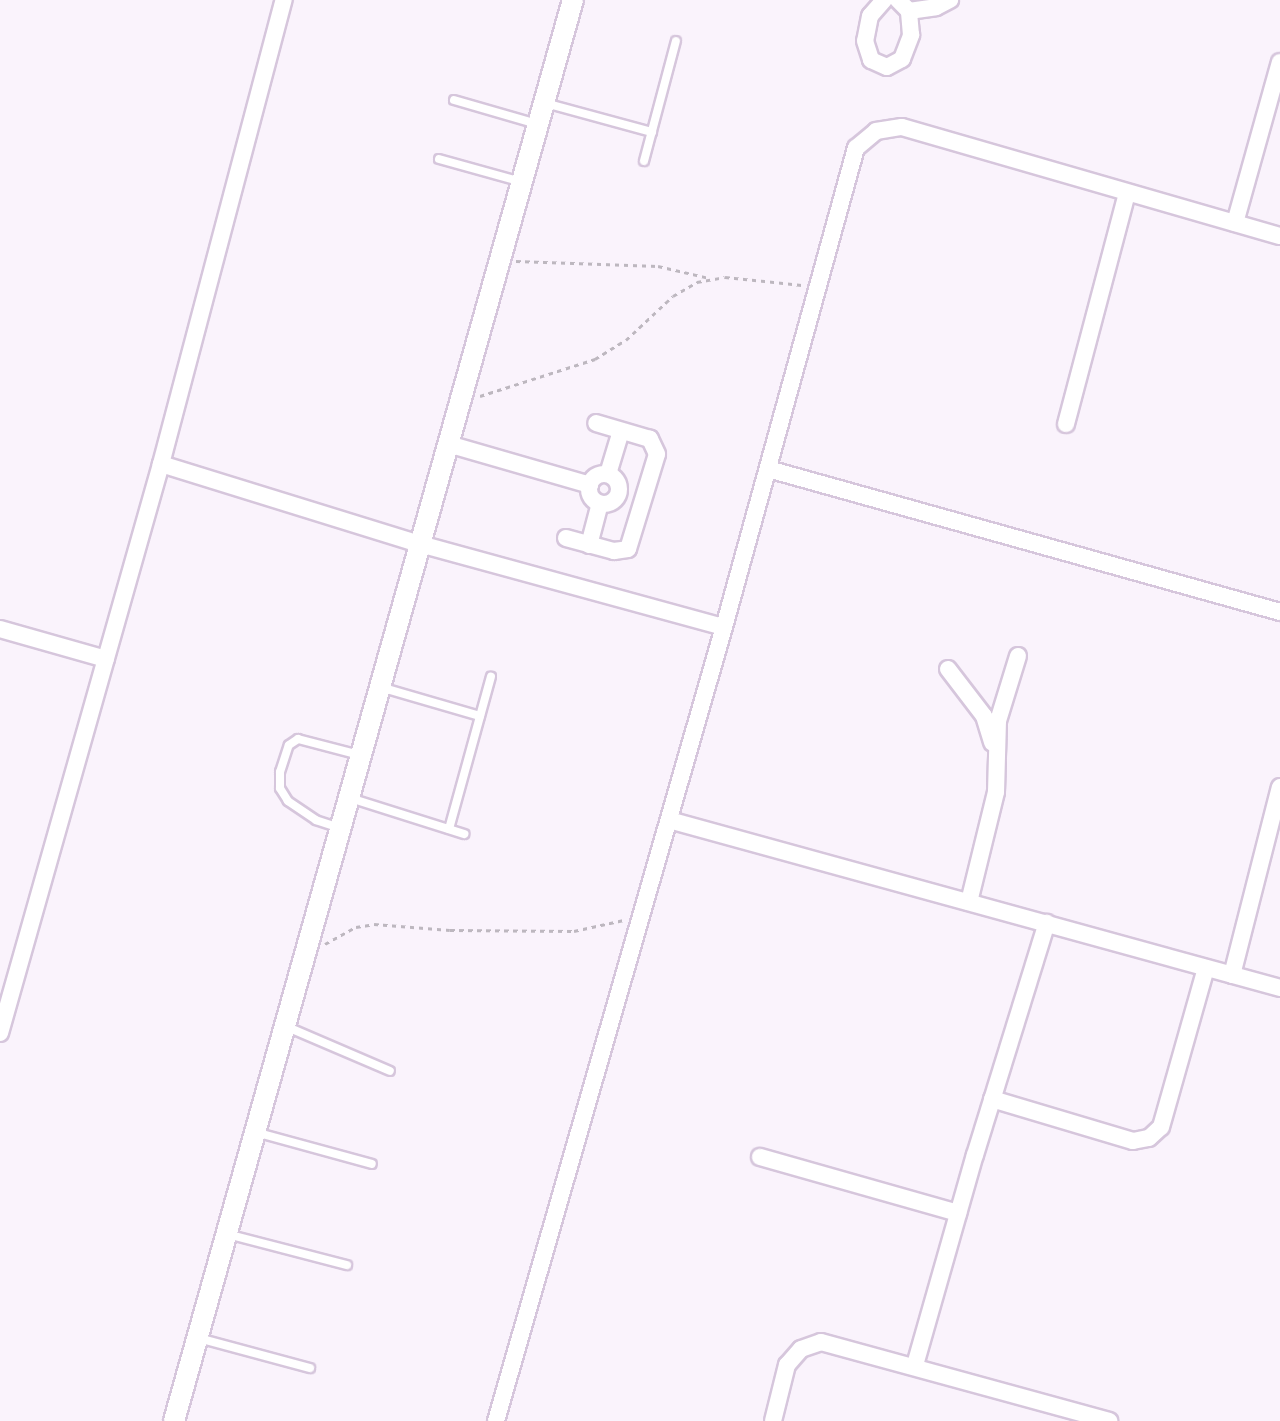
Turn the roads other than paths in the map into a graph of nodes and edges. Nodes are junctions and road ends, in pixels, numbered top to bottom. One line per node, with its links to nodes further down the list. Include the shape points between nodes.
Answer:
1 (284, 0): 22 (street)
2 (573, 0): 9 (street)
3 (950, 0): 5 (street, via 936,7)
4 (876, 3): 5 (street, via 867,24 866,50 875,64 886,67 897,63 911,35)
5 (903, 6)
6 (676, 41): 11 (lane)
7 (1280, 62): 16 (street)
8 (454, 100): 10 (lane)
9 (544, 102): 10 (street); 11 (lane)
10 (538, 124): 14 (street)
11 (652, 132): 13 (lane)
12 (439, 159): 14 (lane)
13 (644, 161)
14 (522, 182): 21 (street)
15 (1127, 193): 16 (street); 19 (street); 23 (street, via 915,130 882,129 856,148)
16 (1235, 223): 17 (street)
17 (1280, 236)
18 (596, 423): 20 (street)
19 (1066, 424)
20 (621, 431): 24 (street); 27 (street, via 650,439 657,449)
21 (448, 444): 25 (street); 30 (street)
22 (162, 464): 30 (street); 36 (street)
23 (768, 469): 32 (street); 33 (street)
24 (608, 474): 25 (street, via 595,477); 26 (street, via 618,483)
25 (590, 485): 28 (street, via 593,498)
26 (618, 492): 27 (street); 28 (street, via 610,502)
27 (644, 499): 31 (street, via 628,549 619,552)
28 (600, 503): 31 (street)
29 (566, 538): 31 (street)
30 (420, 544): 33 (street); 39 (street)
31 (589, 545)
32 (1280, 612)
33 (724, 627): 45 (street)
34 (0, 629): 36 (street)
35 (1018, 656): 42 (street, via 998,721)
36 (106, 659): 55 (street)
37 (948, 669): 42 (street, via 984,716)
38 (491, 677): 40 (lane)
39 (380, 687): 40 (lane); 41 (street)
40 (480, 716): 47 (lane)
41 (361, 755): 44 (street); 46 (lane, via 298,739 289,745 280,772 280,788 288,801 316,820)
42 (997, 761): 49 (street, via 996,792)
43 (1279, 794): 52 (street)
44 (349, 797): 46 (street); 47 (lane)
45 (669, 820): 49 (street); 69 (street)
46 (340, 828): 54 (street)
47 (449, 829): 48 (lane)
48 (464, 834)
49 (969, 902): 50 (street)
50 (1047, 923): 51 (street); 57 (street)
51 (1206, 968): 52 (street); 57 (street, via 1164,1119 1149,1138 1133,1141)
52 (1232, 975): 53 (street)
53 (1280, 988)
54 (285, 1026): 56 (lane); 58 (street)
55 (0, 1033)
56 (390, 1071)
57 (992, 1099): 61 (street)
58 (255, 1132): 60 (lane); 62 (street)
59 (760, 1157): 61 (street)
60 (372, 1164)
61 (958, 1213): 65 (street)
62 (226, 1234): 63 (lane); 64 (street)
63 (347, 1265)
64 (197, 1338): 66 (lane); 68 (street)
65 (915, 1365): 67 (street); 70 (street, via 831,1342 810,1344 787,1365)
66 (310, 1368)
67 (1091, 1418): 71 (street)
68 (174, 1421)
69 (496, 1421)
70 (773, 1421)
71 (1109, 1421)

